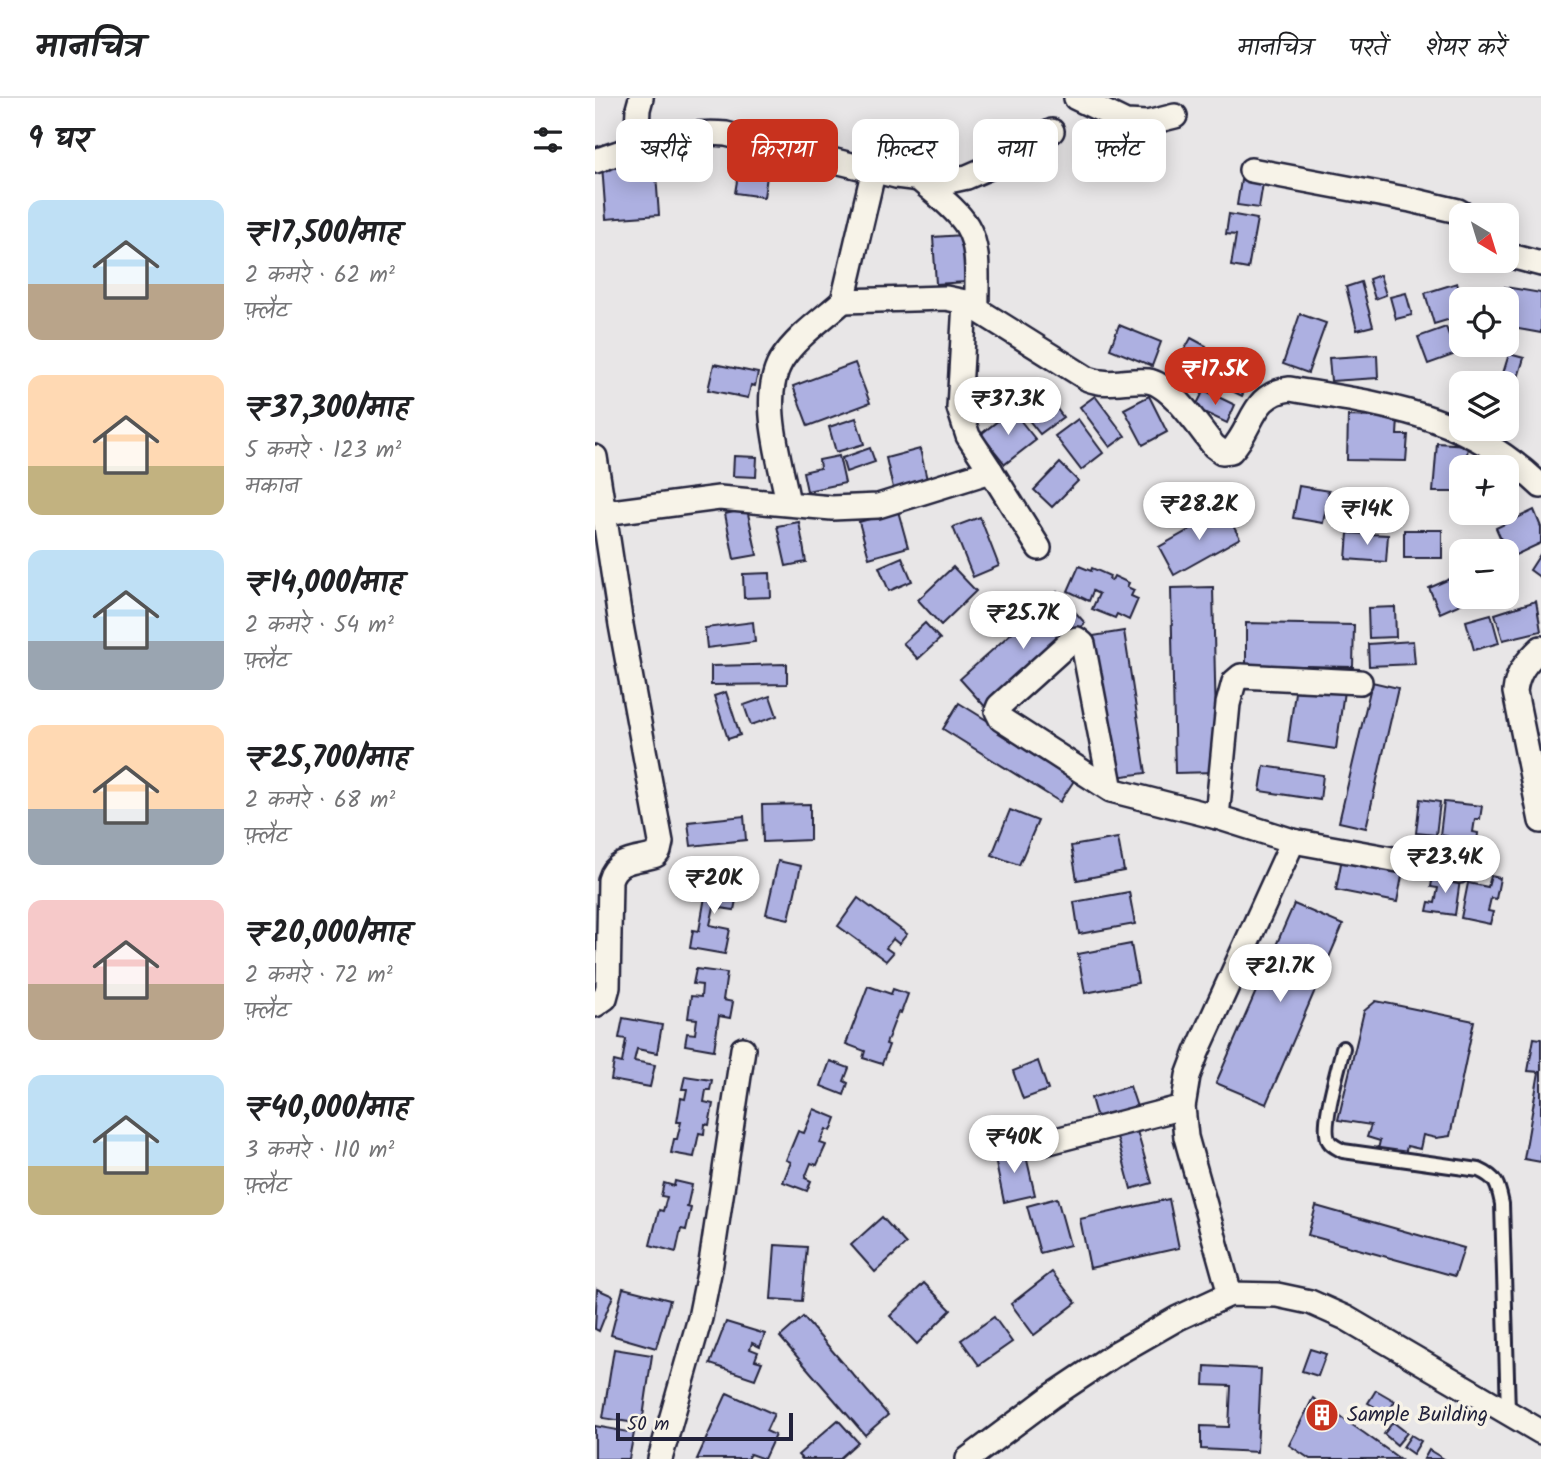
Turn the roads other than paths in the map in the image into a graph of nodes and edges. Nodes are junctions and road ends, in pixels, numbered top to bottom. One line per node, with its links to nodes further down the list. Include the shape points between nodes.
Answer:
1 (641, 98): 4 (street)
2 (1076, 98): 3 (street, via 1126,122 1147,123)
3 (1175, 116)
4 (639, 119)
5 (713, 133): 8 (street)
6 (616, 154): 7 (street)
7 (595, 161)
8 (852, 164)
9 (1251, 170): 12 (street)
10 (871, 182): 15 (street)
11 (922, 182): 16 (street, via 967,225 973,239)
12 (1449, 209)
13 (1519, 258): 14 (street)
14 (1541, 264)
15 (843, 301): 16 (street, via 946,298); 20 (street, via 797,341 774,377 772,417)
16 (971, 305): 18 (street, via 959,408 968,436); 19 (street, via 1088,379 1106,384 1158,384 1222,452 1239,443 1259,404 1278,390 1290,389 1399,407 1462,430 1495,448)
17 (595, 457): 21 (street)
18 (991, 471): 20 (street, via 878,506 832,508); 22 (street)
19 (1541, 486)
20 (788, 503): 21 (street, via 719,498)
21 (604, 513): 30 (street, via 661,842 656,855 624,863 613,871 608,987 605,998)
22 (1039, 548)
23 (1541, 648): 27 (street, via 1522,669 1515,692)
24 (1360, 682): 26 (street, via 1241,676 1234,682)
25 (1111, 790): 25 (street, via 1001,719 997,711 1077,639 1083,644); 26 (street)
26 (1217, 817): 28 (street)
27 (1541, 821)
28 (1293, 841): 29 (street); 33 (street, via 1197,1052)
29 (1459, 871)
30 (595, 1005)
31 (1343, 1048): 36 (lane, via 1327,1120 1330,1143 1343,1151 1479,1170 1492,1176 1499,1188)
32 (743, 1049): 38 (street, via 702,1307)
33 (1183, 1107): 34 (street); 35 (street, via 1186,1137)
34 (1045, 1143)
35 (1230, 1294): 36 (street, via 1277,1295 1310,1302); 39 (street, via 1115,1354)
36 (1508, 1412): 37 (street)
37 (1541, 1432)
38 (660, 1459)
39 (968, 1459)

